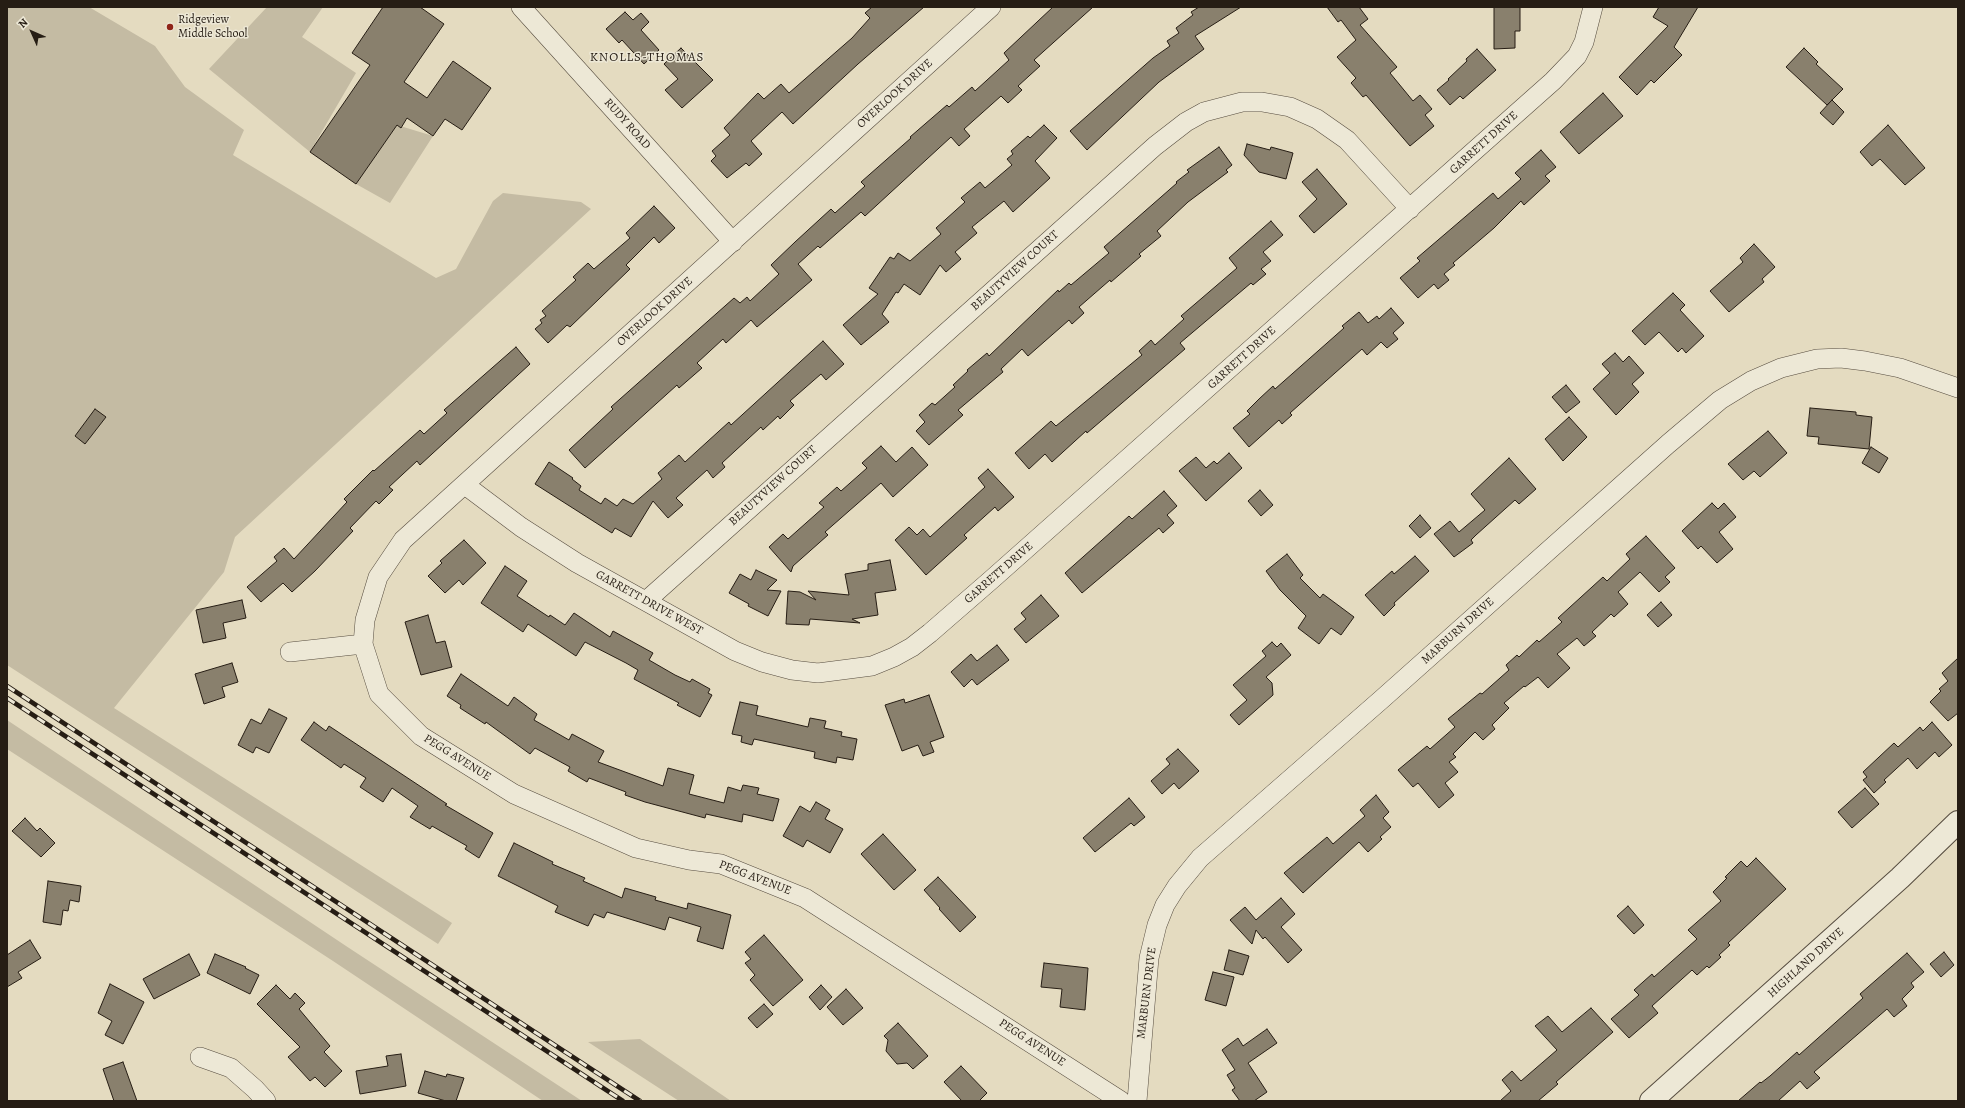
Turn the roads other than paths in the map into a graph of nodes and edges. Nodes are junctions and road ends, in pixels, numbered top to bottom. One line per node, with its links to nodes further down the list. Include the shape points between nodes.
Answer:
1 (521, 7): 5 (street, RUDY ROAD)
2 (991, 7): 5 (street, OVERLOOK DRIVE)
3 (1593, 7): 4 (street, GARRETT DRIVE, via 1584,42 1577,56 1553,81)
4 (1410, 209): 8 (street, BEAUTYVIEW COURT, via 1347,140 1317,119 1290,107 1262,102 1242,102 1204,112 1186,122 1155,146); 11 (street, GARRETT DRIVE, via 930,633 894,657 872,666)
5 (733, 242): 7 (street, OVERLOOK DRIVE)
6 (1958, 388): 16 (street, MARBURN DRIVE, via 1900,368 1866,361 1841,358 1816,360 1781,368 1751,381 1720,400 1668,444 1200,858 1181,880 1165,905 1149,958)
7 (465, 485): 8 (street, GARRETT DRIVE WEST, via 521,527 577,563); 9 (street, OVERLOOK DRIVE, via 403,540 378,577 365,620)
8 (646, 601): 11 (street, GARRETT DRIVE WEST, via 735,651 762,662 792,670 818,673)
9 (363, 644): 10 (street); 15 (street, PEGG AVENUE, via 379,694 421,736 514,794 636,848 689,860 722,864 805,898)
10 (290, 652)
11 (852, 669)
12 (1958, 822): 17 (street, HIGHLAND DRIVE, via 1900,878)
13 (200, 1057): 14 (street, via 231,1068)
14 (266, 1101)
15 (1121, 1101)
16 (1137, 1101)
17 (1651, 1101)

